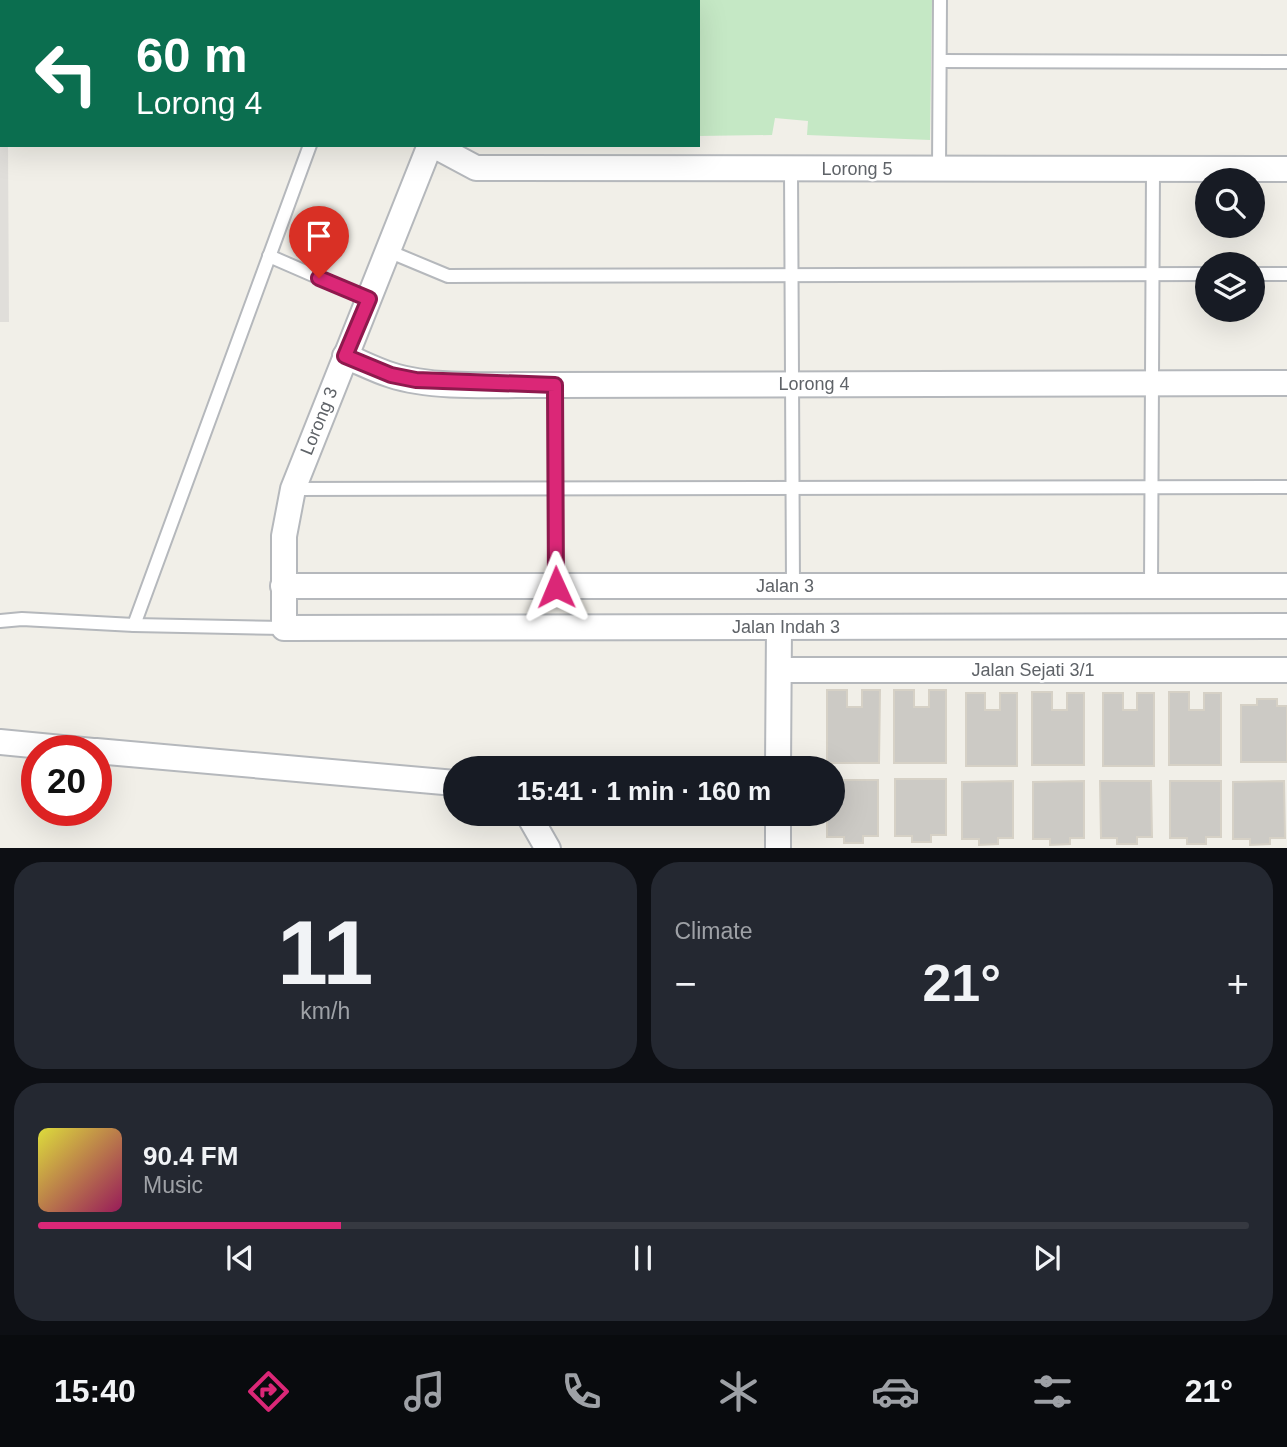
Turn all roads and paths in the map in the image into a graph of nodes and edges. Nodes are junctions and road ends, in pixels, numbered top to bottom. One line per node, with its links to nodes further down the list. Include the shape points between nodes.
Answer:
1 (940, 0): 2 (lane)
2 (940, 61): 3 (lane); 8 (lane)
3 (1287, 62)
4 (309, 147): 12 (lane)
5 (430, 147): 11 (street, Lorong 3)
6 (435, 147): 7 (street, Lorong 5, via 476,168)
7 (791, 169): 8 (street, Lorong 5); 17 (lane)
8 (939, 169): 9 (street, Lorong 5)
9 (1153, 169): 10 (street, Lorong 5); 13 (lane)
10 (1287, 169)
11 (388, 251): 17 (lane, via 448,276); 18 (street, Lorong 3)
12 (269, 256): 18 (lane); 35 (lane)
13 (1152, 274): 14 (lane); 17 (lane); 20 (lane)
14 (1195, 274)
15 (1265, 274): 16 (lane)
16 (1287, 274)
17 (792, 275): 22 (lane)
18 (369, 299): 19 (street, Lorong 3)
19 (345, 356): 23 (street, Lorong 4, via 416,380); 28 (street, Lorong 3)
20 (1152, 383): 21 (street, Lorong 4); 22 (street, Lorong 4); 25 (lane)
21 (1287, 383)
22 (792, 384): 23 (street, Lorong 4); 24 (lane)
23 (555, 385): 27 (lane)
24 (792, 487): 25 (lane); 27 (lane); 30 (lane)
25 (1151, 487): 26 (lane); 31 (lane)
26 (1287, 487)
27 (555, 488): 28 (lane); 33 (lane)
28 (293, 489): 29 (street, Lorong 3, via 284,536)
29 (283, 586): 33 (street, Jalan 3); 38 (street, Lorong 3)
30 (793, 586): 31 (street, Jalan 3); 33 (street, Jalan 3)
31 (1151, 586): 32 (street, Jalan 3)
32 (1287, 586)
33 (556, 587)
34 (0, 621): 35 (lane)
35 (134, 625): 38 (lane)
36 (1287, 626): 37 (street, Jalan Indah 3)
37 (779, 627): 38 (street, Jalan Indah 3); 39 (street)
38 (284, 628)
39 (779, 670): 40 (street, Jalan Sejati 3/1); 44 (street)
40 (1287, 670)
41 (0, 742): 42 (street)
42 (21, 744)
43 (112, 753): 45 (street)
44 (778, 756)
45 (443, 782)
46 (535, 826): 48 (street)
47 (778, 826): 49 (street)
48 (547, 848)
49 (778, 848)

